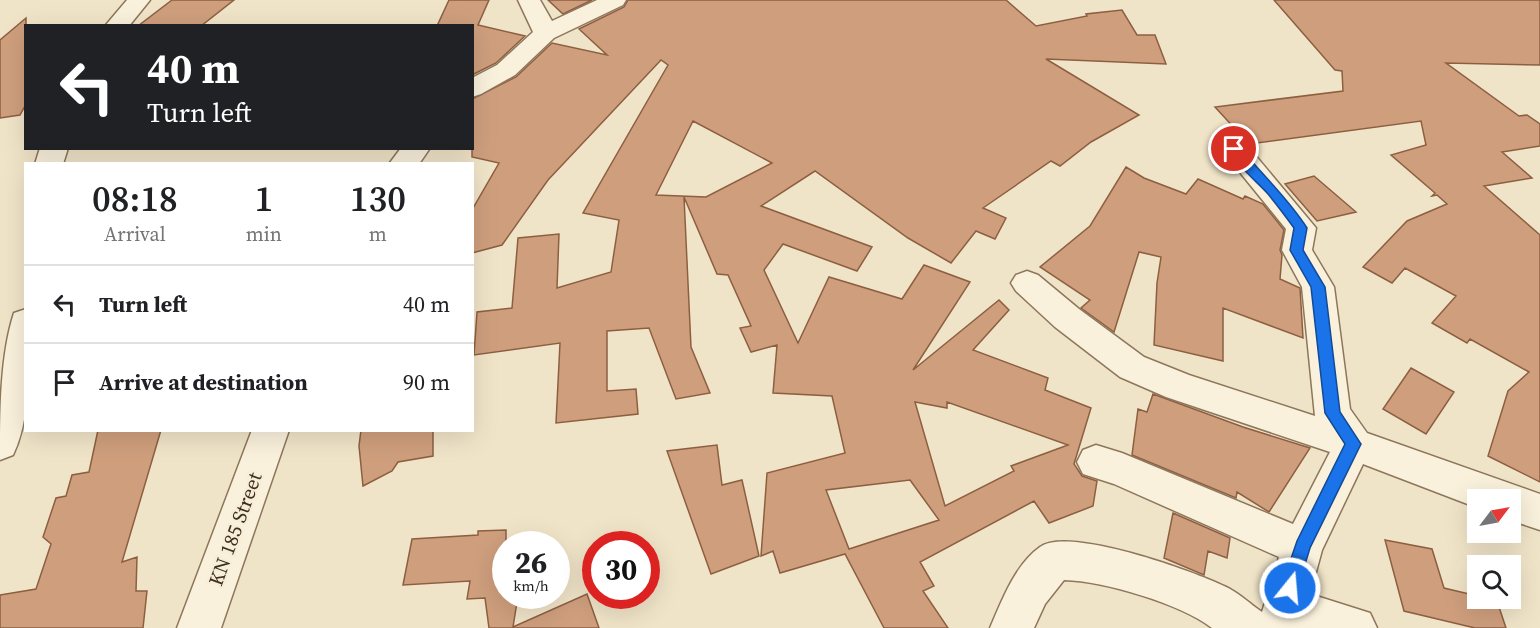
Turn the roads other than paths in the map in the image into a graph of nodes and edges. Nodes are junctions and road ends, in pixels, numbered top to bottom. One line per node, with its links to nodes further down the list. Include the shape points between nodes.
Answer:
1 (139, 0): 4 (street)
2 (529, 0): 5 (street)
3 (615, 0): 5 (street)
4 (118, 24)
5 (546, 33): 6 (street, via 506,70)
6 (474, 88)
7 (1234, 149): 14 (street, via 1301,228 1297,250 1318,287 1332,413)
8 (415, 150): 9 (street)
9 (405, 162)
10 (1027, 283): 14 (street, via 1132,367 1179,387)
11 (24, 331): 13 (street)
12 (270, 432): 21 (street, KN 185 Street)
13 (0, 444)
14 (1353, 444): 16 (street); 19 (street)
15 (1096, 462): 19 (street)
16 (1474, 489)
17 (1521, 506): 18 (street)
18 (1540, 512)
19 (1302, 547): 20 (street)
20 (1281, 618): 24 (street)
21 (199, 628)
22 (1012, 628): 23 (street, via 1029,589 1055,560 1084,561 1146,578 1212,602)
23 (1247, 628)
24 (1355, 628)

